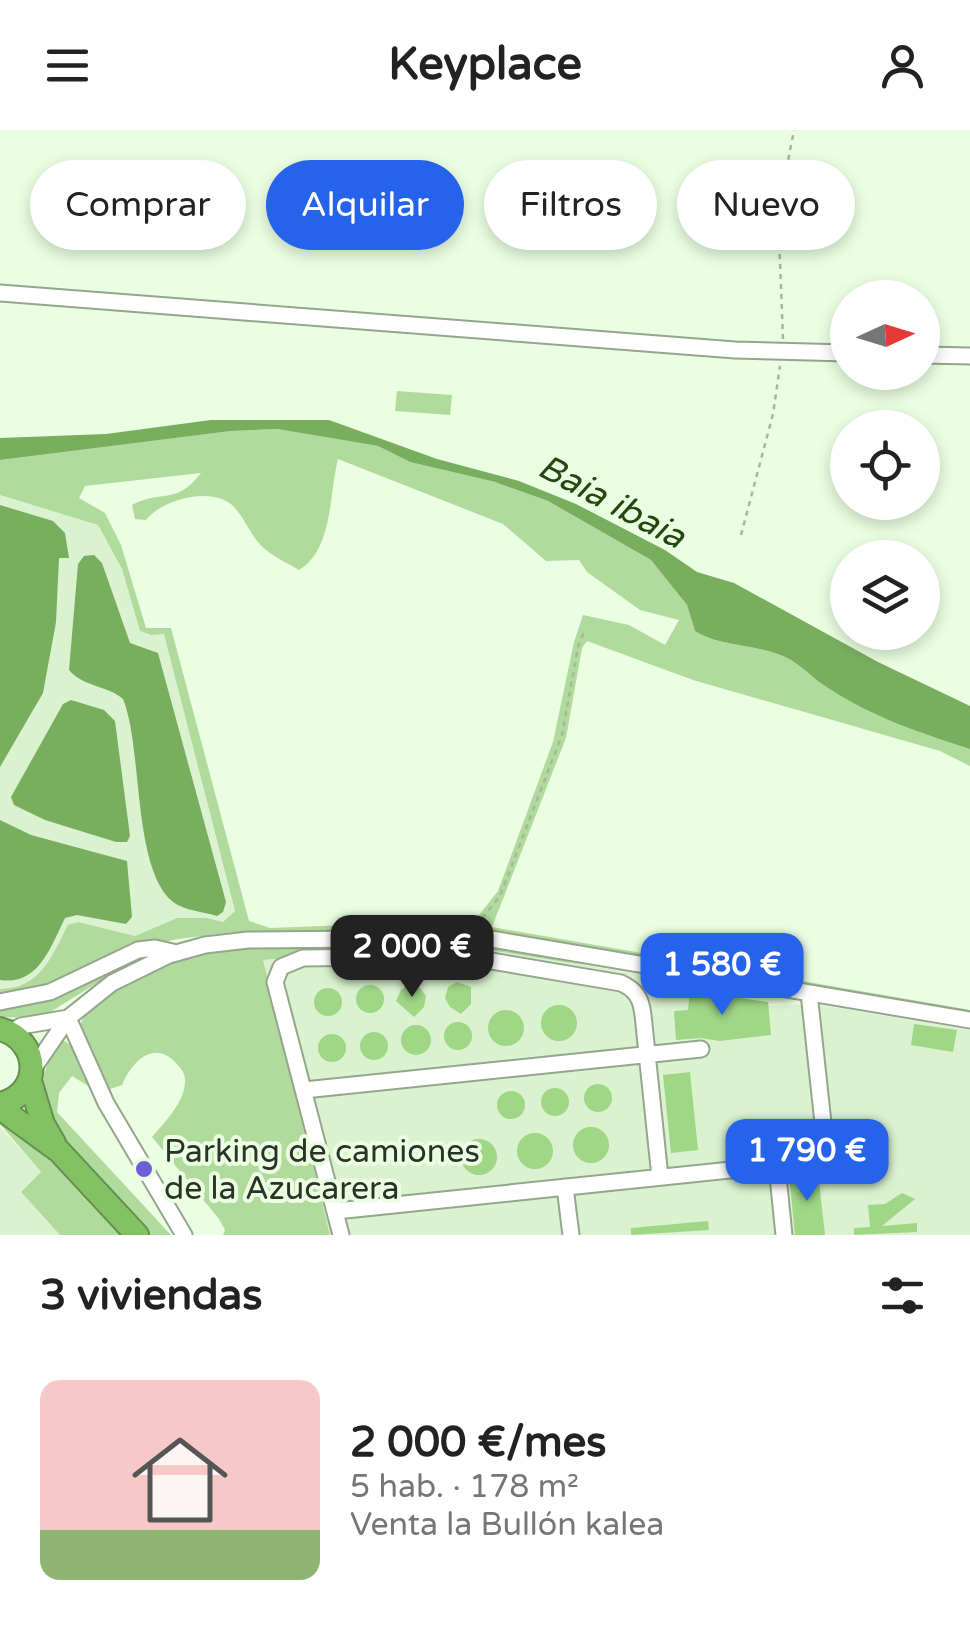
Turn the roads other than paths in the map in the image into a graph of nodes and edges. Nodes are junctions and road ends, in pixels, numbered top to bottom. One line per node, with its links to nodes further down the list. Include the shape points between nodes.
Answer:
1 (0, 293): 2 (street)
2 (830, 352)
3 (940, 355): 4 (street)
4 (970, 356)
5 (177, 953): 6 (street, via 233,941 475,937); 7 (street, via 138,950 50,992); 8 (street, via 112,983)
6 (809, 992): 9 (street); 17 (street, via 828,1160)
7 (0, 1002)
8 (68, 1018): 10 (street); 13 (street); 22 (street, via 106,1103)
9 (970, 1020)
10 (3, 1030): 13 (highway, via 27,1047)
11 (701, 1049): 12 (street)
12 (648, 1053): 14 (street); 14 (street, via 642,1003 621,982 462,956 303,958 280,967 276,982); 18 (street)
13 (31, 1075): 15 (highway, via 15,1099); 16 (highway, via 43,1124)
14 (304, 1090): 20 (street)
15 (0, 1106): 16 (highway)
16 (58, 1150): 21 (highway)
17 (777, 1167): 18 (street); 25 (street)
18 (660, 1177): 19 (street)
19 (565, 1187): 20 (street); 24 (street)
20 (336, 1210): 23 (street)
21 (136, 1235)
22 (184, 1235)
23 (341, 1235)
24 (571, 1235)
25 (784, 1235)

